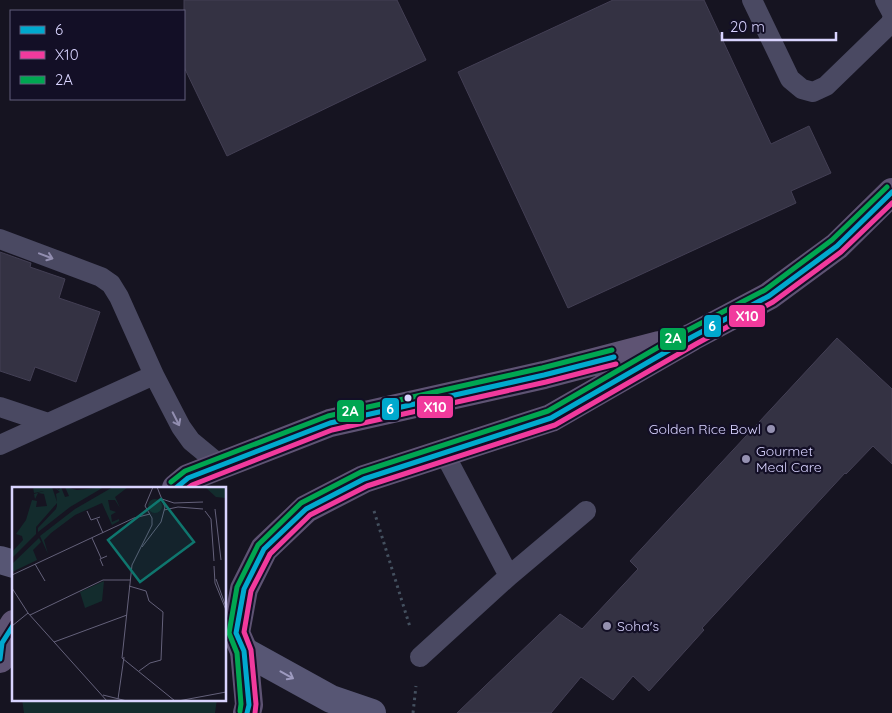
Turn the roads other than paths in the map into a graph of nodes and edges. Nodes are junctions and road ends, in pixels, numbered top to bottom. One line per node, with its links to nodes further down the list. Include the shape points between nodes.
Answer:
1 (752, 0): 4 (lane, via 790,80 813,92 826,86)
2 (885, 0): 3 (lane)
3 (892, 13)
4 (892, 19)
5 (892, 192): 7 (main road, via 837,246 769,296)
6 (0, 239): 8 (lane, one-way to 8, via 101,277 111,284)
7 (692, 337): 12 (main road, via 551,418); 13 (main road, via 544,375 330,423)
8 (154, 375): 10 (lane); 13 (lane, one-way to 13, via 180,427)
9 (0, 407): 10 (lane)
10 (48, 423): 11 (lane)
11 (0, 445)
12 (444, 453): 16 (lane); 18 (main road, via 364,479 306,508 264,550 244,589)
13 (220, 465): 14 (main road, via 188,478)
14 (177, 487)
15 (586, 511): 16 (lane)
16 (509, 576): 19 (lane)
17 (12, 627): 20 (main road, via 2,643)
18 (235, 635): 21 (main road, via 249,705); 22 (main road, one-way to 22, via 331,699)
19 (420, 657)
20 (0, 659)
21 (247, 713)
22 (372, 713)

